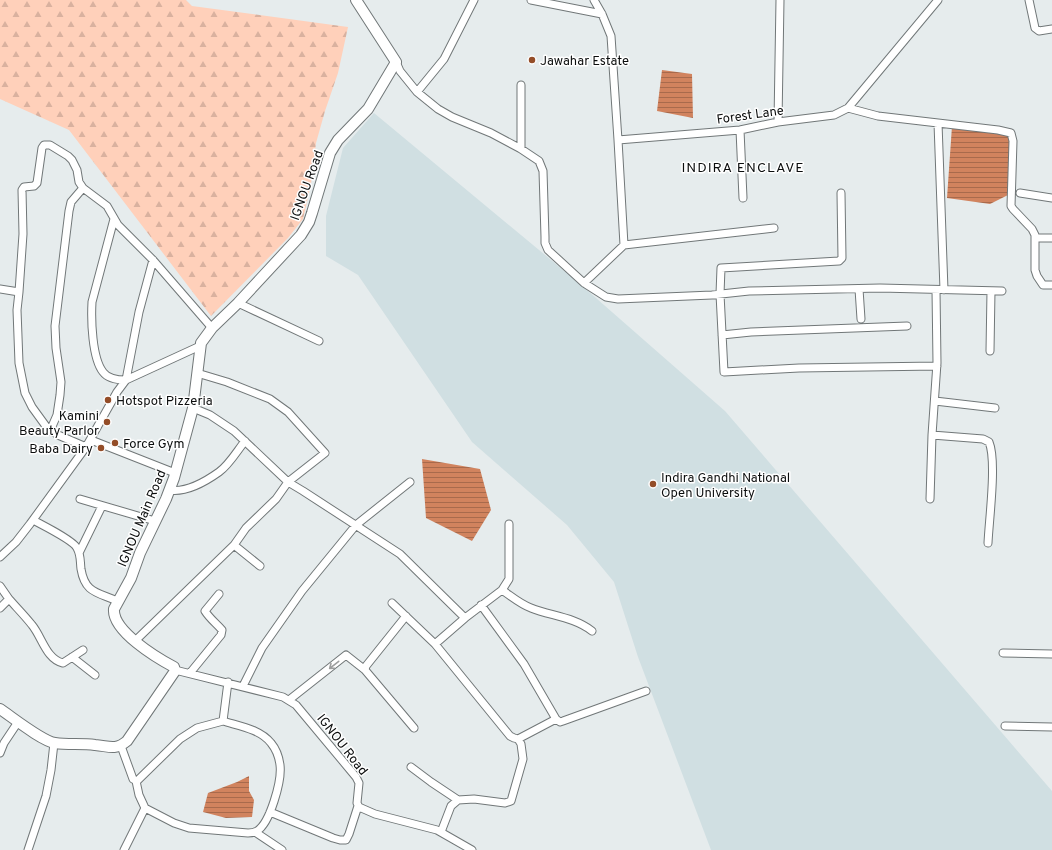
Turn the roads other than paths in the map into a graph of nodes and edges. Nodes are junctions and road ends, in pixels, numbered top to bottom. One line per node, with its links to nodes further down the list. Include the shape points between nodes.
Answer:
1 (356, 0): 10 (street)
2 (474, 0): 12 (street, via 444,59)
3 (531, 0): 8 (street)
4 (594, 0): 8 (street)
5 (780, 0): 14 (street)
6 (938, 0): 13 (street, Forest Lane)
7 (1029, 0): 9 (street, via 1035,28 1039,31)
8 (602, 14): 17 (street, via 611,36)
9 (1052, 29)
10 (396, 62): 12 (street); 40 (street, IGNOU Road, via 368,109 338,140 330,153 309,222 301,235)
11 (521, 85): 18 (street)
12 (417, 92): 18 (street, via 452,117)
13 (848, 108): 14 (street, Forest Lane, via 834,115); 15 (street, via 878,116)
14 (778, 122): 16 (street, Forest Lane)
15 (938, 122): 26 (street, via 1011,133 1011,206 1032,229); 35 (street)
16 (740, 130): 17 (street, Forest Lane); 22 (street)
17 (618, 140): 28 (street)
18 (522, 149): 30 (street, via 539,161 542,167 546,247)
19 (83, 188): 24 (street, via 107,206); 38 (street, via 72,160 50,145 44,145 37,183 22,190 23,234); 54 (street, via 71,202 68,211 55,326 60,395 57,415)
20 (841, 193): 39 (street, via 841,260 721,268)
21 (1020, 193): 23 (street)
22 (743, 198)
23 (1052, 198)
24 (114, 219): 29 (street); 50 (street, via 92,302 93,343 103,372 113,378)
25 (774, 228): 28 (street)
26 (1035, 238): 27 (street); 31 (street, via 1034,266 1037,276 1043,285)
27 (1052, 238)
28 (624, 245): 30 (street)
29 (153, 260): 43 (street); 50 (street, via 139,312)
30 (584, 283): 39 (street, via 606,297 618,299)
31 (1052, 285)
32 (0, 289): 38 (street)
33 (859, 289): 34 (street); 39 (street); 41 (street)
34 (936, 290): 35 (street); 48 (street)
35 (944, 290): 37 (street)
36 (1002, 290): 37 (street)
37 (991, 291): 47 (street)
38 (19, 292): 54 (street, via 17,310 22,383 32,406)
39 (720, 294): 44 (street)
40 (238, 303): 43 (street, IGNOU Road); 45 (street)
41 (861, 319)
42 (907, 326): 44 (street)
43 (212, 328): 46 (street, IGNOU Road)
44 (722, 335): 48 (street, via 724,372)
45 (319, 342)
46 (200, 346): 49 (street, IGNOU Main Road); 50 (street)
47 (990, 351)
48 (937, 366): 51 (street)
49 (197, 372): 52 (street, IGNOU Main Road); 60 (street, via 270,399 288,412 325,451)
50 (126, 380): 56 (street)
51 (935, 401): 53 (street); 55 (street)
52 (193, 408): 57 (street, via 216,419); 59 (street, IGNOU Main Road)
53 (995, 408)
54 (50, 431): 58 (street)
55 (932, 435): 64 (street); 70 (street, via 983,439 989,442 992,451 992,478)
56 (91, 440): 58 (street); 59 (street)
57 (245, 441): 60 (street); 62 (street, via 219,472 183,490)
58 (86, 447): 66 (street)
59 (175, 473): 62 (street, IGNOU Main Road)
60 (288, 482): 69 (street); 71 (street)
61 (410, 482): 69 (street)
62 (169, 490): 67 (street, IGNOU Main Road)
63 (80, 499): 65 (street)
64 (930, 499)
65 (102, 506): 67 (street); 72 (street)
66 (33, 520): 72 (street, via 74,544); 73 (street)
67 (155, 521): 79 (street, IGNOU Main Road, via 131,578)
68 (509, 524): 76 (street, via 510,577)
69 (356, 525): 84 (street, via 400,554); 97 (street, via 297,597 262,648)
70 (988, 543)
71 (234, 545): 74 (street); 86 (street)
72 (79, 553): 79 (street, via 83,580 89,589)
73 (0, 557)
74 (260, 566)
75 (0, 586): 78 (street)
76 (502, 590): 81 (street); 85 (street, via 530,608 572,620)
77 (220, 594): 94 (street, via 205,611 222,630)
78 (9, 599): 82 (street); 91 (street, via 33,626 52,657 63,663)
79 (117, 601): 86 (street, via 114,614 121,627)
80 (392, 603): 83 (street)
81 (481, 605): 84 (street); 101 (street, via 524,664)
82 (0, 608)
83 (406, 616): 87 (street); 93 (street)
84 (465, 618): 87 (street)
85 (592, 631)
86 (135, 641): 92 (street)
87 (435, 644): 107 (street, via 510,736)
88 (84, 650): 91 (street)
89 (1003, 653): 90 (street)
90 (1052, 654)
91 (72, 657): 95 (street)
92 (175, 670): 94 (street, IGNOU Road); 109 (street)
93 (365, 670): 99 (street, one-way to 99, via 346,656); 106 (street)
94 (190, 673): 96 (street, IGNOU Road)
95 (95, 675)
96 (228, 682): 97 (street, IGNOU Road); 102 (street)
97 (243, 686): 99 (street, IGNOU Road)
98 (646, 691): 101 (street, via 560,722)
99 (289, 700): 114 (street, IGNOU Road, via 356,777 360,788)
100 (0, 709): 103 (street)
101 (556, 719): 107 (street)
102 (223, 721): 112 (street, via 197,728 180,739); 116 (street, via 255,731 269,741 277,753 280,774)
103 (18, 722): 108 (street); 110 (street)
104 (1005, 726): 105 (street)
105 (1052, 727)
106 (414, 728)
107 (518, 739): 113 (street, via 523,759 511,801 505,803 474,799)
108 (54, 743): 109 (street, via 112,748); 119 (street, via 46,796)
109 (121, 746): 112 (street)
110 (0, 753)
111 (412, 767): 113 (street)
112 (136, 781): 115 (street)
113 (458, 800): 118 (street, via 451,806)
114 (358, 806): 116 (street, IGNOU Road, via 346,840 333,838); 118 (street, via 375,814)
115 (145, 808): 117 (street, via 182,826); 120 (street)
116 (270, 812): 117 (street)
117 (256, 832): 121 (street)
118 (441, 832): 122 (street)
119 (28, 850)
120 (124, 850)
121 (282, 850)
122 (472, 850)

